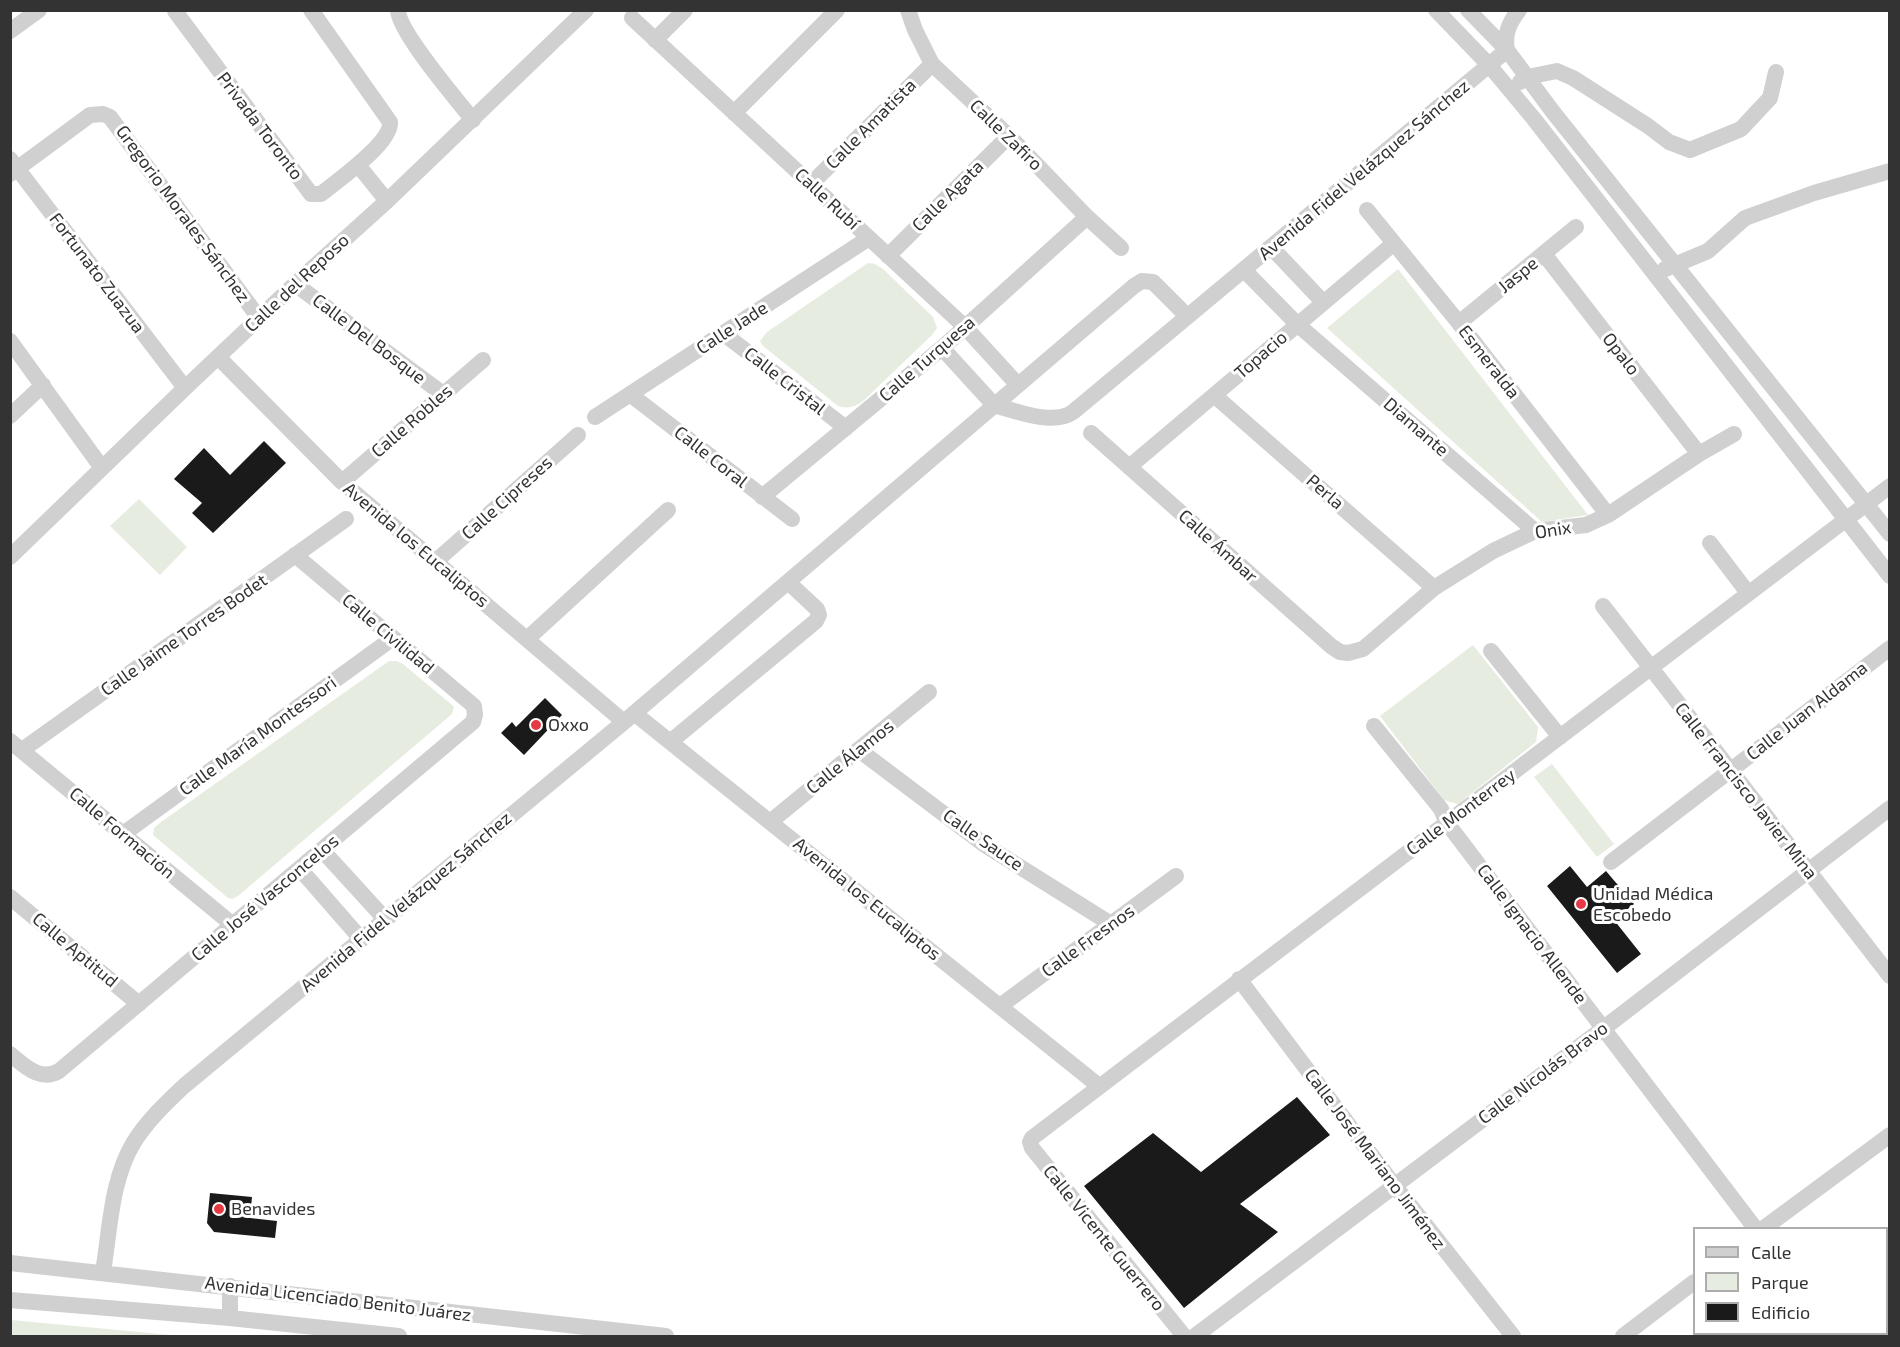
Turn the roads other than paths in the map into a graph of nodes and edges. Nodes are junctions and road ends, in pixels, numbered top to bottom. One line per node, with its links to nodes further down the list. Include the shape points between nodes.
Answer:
1 (39, 10): 14 (street)
2 (311, 10): 25 (street, via 390,122 383,139)
3 (398, 10): 23 (street, via 408,34)
4 (586, 10): 23 (street, Calle del Reposo)
5 (685, 10): 15 (street)
6 (837, 10): 22 (street)
7 (908, 10): 17 (street, Calle Zafiro)
8 (1436, 10): 12 (street)
9 (1468, 10): 16 (street)
10 (1520, 10): 16 (street, via 1509,25)
11 (175, 11): 25 (street, Privada Toronto, via 311,194 321,194)
12 (1453, 17): 18 (street)
13 (632, 18): 15 (street, Calle Rubí)
14 (10, 31)
15 (655, 40): 22 (street, Calle Rubí)
16 (1507, 50): 18 (street, Avenida Fidel Velázquez Sánchez); 20 (street)
17 (932, 64): 24 (street, Calle Zafiro); 28 (street, Calle Amatista)
18 (1489, 65): 21 (street); 35 (street, Avenida Fidel Velázquez Sánchez)
19 (1776, 72): 20 (street, via 1770,98 1741,129 1690,150 1669,142 1573,78 1557,71)
20 (1527, 77): 21 (street); 39 (street)
21 (1509, 89): 41 (street)
22 (734, 113): 28 (street, Calle Rubí)
23 (472, 120): 29 (street, Calle del Reposo)
24 (1009, 136): 31 (street, Calle Zafiro); 38 (street, Calle Agata)
25 (358, 165): 29 (street)
26 (13, 167): 45 (street, Gregorio Morales Sánchez, via 90,115 103,114 115,122); 56 (street, Fortunato Zuazua)
27 (1890, 171): 39 (street, via 1745,218 1708,251)
28 (811, 184): 33 (street, Calle Rubí)
29 (387, 201): 42 (street, Calle del Reposo)
30 (1367, 210): 34 (street, Esmeralda)
31 (1087, 217): 36 (street, Calle Zafiro); 48 (street, Calle Turquesa)
32 (1575, 227): 37 (street, Jaspe)
33 (869, 238): 38 (street, Calle Rubí); 49 (street, Calle Jade)
34 (1393, 244): 43 (street, Topacio); 46 (street, Esmeralda)
35 (1271, 247): 40 (street, Avenida Fidel Velázquez Sánchez); 43 (street)
36 (1121, 248)
37 (1544, 254): 46 (street, Jaspe); 67 (street, Opalo)
38 (888, 256): 48 (street, Calle Rubí)
39 (1674, 265): 41 (street); 73 (street)
40 (1244, 270): 44 (street, Avenida Fidel Velázquez Sánchez); 47 (street, Diamante)
41 (1655, 274): 78 (street)
42 (295, 284): 45 (street, Calle del Reposo); 57 (street, Calle Del Bosque)
43 (1323, 302): 47 (street, Topacio)
44 (1186, 316): 55 (street, Avenida Fidel Velázquez Sánchez, via 1153,282 1142,281); 60 (street, Avenida Fidel Velázquez Sánchez, via 1069,415 1049,418)
45 (259, 318): 52 (street, Calle del Reposo)
46 (1459, 323): 75 (street, Esmeralda)
47 (1297, 324): 59 (street, Topacio); 79 (street, Diamante)
48 (965, 327): 51 (street, Calle Turquesa); 55 (street, Calle Rubí)
49 (724, 334): 58 (street, Calle Jade); 63 (street, Calle Cristal)
50 (10, 341): 54 (street)
51 (942, 348): 60 (street); 63 (street, Calle Turquesa)
52 (218, 357): 56 (street, Calle del Reposo); 70 (street, Avenida los Eucaliptos)
53 (483, 360): 57 (street, Calle Robles)
54 (43, 385): 61 (street); 69 (street)
55 (1018, 385): 60 (street, Avenida Fidel Velázquez Sánchez)
56 (185, 388): 69 (street, Calle del Reposo)
57 (443, 394): 70 (street, Calle Robles)
58 (631, 394): 62 (street, Calle Jade); 72 (street, Calle Coral)
59 (1215, 396): 68 (street, Topacio); 87 (street, Perla)
60 (994, 405): 86 (street, Avenida Fidel Velázquez Sánchez)
61 (10, 416)
62 (595, 417)
63 (846, 428): 72 (street, Calle Turquesa)
64 (1091, 433): 68 (street, Calle Ámbar)
65 (1734, 434): 67 (street, Onix)
66 (578, 435): 84 (street, Calle Cipreses)
67 (1699, 454): 75 (street, Onix)
68 (1129, 467): 94 (street, Calle Ámbar, via 1331,646)
69 (102, 468): 83 (street, Calle del Reposo)
70 (342, 482): 84 (street, Avenida los Eucaliptos)
71 (1890, 486): 73 (street, Calle Monterrey)
72 (762, 497): 77 (street, Calle Coral)
73 (1867, 504): 78 (street, Calle Monterrey); 80 (street)
74 (668, 510): 91 (street)
75 (1608, 515): 79 (street, Onix, via 1586,525)
76 (346, 519): 82 (street, Calle Jaime Torres Bodet)
77 (792, 519)
78 (1845, 519): 85 (street); 88 (street, Calle Monterrey)
79 (1535, 531): 87 (street, Onix, via 1493,550)
80 (1890, 534)
81 (1710, 543): 88 (street)
82 (295, 555): 90 (street, Calle Civilidad); 102 (street, Calle Jaime Torres Bodet)
83 (10, 558)
84 (435, 562): 91 (street, Avenida los Eucaliptos)
85 (1890, 576)
86 (788, 582): 98 (street, Avenida Fidel Velázquez Sánchez); 101 (street, via 817,609 816,621)
87 (1434, 588): 94 (street, Onix, via 1370,644)
88 (1748, 593): 95 (street, Calle Monterrey)
89 (1603, 606): 95 (street, Calle Francisco Javier Mina)
90 (393, 638): 97 (street, Calle Civilidad, via 474,706); 108 (street, Calle María Montessori)
91 (527, 639): 98 (street, Avenida los Eucaliptos)
92 (1890, 648): 104 (street, Calle Juan Aldama)
93 (1491, 651): 100 (street)
94 (1348, 653)
95 (1651, 668): 100 (street, Calle Monterrey); 104 (street, Calle Francisco Javier Mina)
96 (929, 692): 103 (street, Calle Álamos)
97 (476, 715): 109 (street, Calle José Vasconcelos, via 470,725)
98 (629, 717): 101 (street, Avenida los Eucaliptos); 115 (street, Avenida Fidel Velázquez Sánchez)
99 (1374, 726): 107 (street, Calle Ignacio Allende, via 1441,809)
100 (1560, 737): 107 (street, Calle Monterrey)
101 (670, 742): 106 (street, Avenida los Eucaliptos)
102 (16, 746): 108 (street, Calle Formación)
103 (859, 750): 106 (street, Calle Álamos); 116 (street, Calle Sauce, via 985,845)
104 (1730, 771): 110 (street, Calle Juan Aldama); 112 (street, Calle Francisco Javier Mina)
105 (1890, 808): 112 (street, Calle Nicolás Bravo)
106 (770, 822): 122 (street, Avenida los Eucaliptos)
107 (1447, 823): 120 (street, Calle Monterrey); 123 (street, Calle Ignacio Allende)
108 (123, 834): 117 (street, Calle Formación)
109 (322, 850): 111 (street, Calle José Vasconcelos); 115 (street)
110 (1611, 862)
111 (300, 869): 117 (street, Calle José Vasconcelos); 118 (street)
112 (1807, 870): 119 (street, Calle Francisco Javier Mina); 123 (street, Calle Nicolás Bravo)
113 (1176, 876): 116 (street, Calle Fresnos)
114 (10, 897): 121 (street, Calle Aptitud)
115 (385, 919): 118 (street, Avenida Fidel Velázquez Sánchez)
116 (1111, 924): 122 (street, Calle Fresnos)
117 (233, 925): 121 (street, Calle José Vasconcelos)
118 (361, 939): 132 (street, Avenida Fidel Velázquez Sánchez, via 184,1086 141,1131 117,1185)
119 (1890, 976)
120 (1239, 979): 125 (street, Calle Monterrey); 128 (street, Calle José Mariano Jiménez)
121 (139, 1004): 124 (street, Calle José Vasconcelos, via 54,1074 36,1073)
122 (1000, 1006): 125 (street, Avenida los Eucaliptos)
123 (1604, 1028): 128 (street, Calle Nicolás Bravo); 129 (street, Calle Ignacio Allende)
124 (10, 1054)
125 (1099, 1086): 127 (street, Calle Monterrey)
126 (1890, 1135): 130 (street)
127 (1032, 1138): 139 (street, Calle Vicente Guerrero, via 1032,1148)
128 (1394, 1185): 140 (street, Calle Nicolás Bravo); 141 (street, Calle José Mariano Jiménez)
129 (1754, 1227)
130 (1765, 1227)
131 (10, 1263): 132 (street, Avenida Licenciado Benito Juárez)
132 (103, 1272): 134 (street, Avenida Licenciado Benito Juárez)
133 (1693, 1284): 142 (street)
134 (230, 1286): 136 (street); 138 (street, Avenida Licenciado Benito Juárez)
135 (10, 1300): 136 (street, Avenida Licenciado Benito Juárez)
136 (230, 1318): 137 (street, Avenida Licenciado Benito Juárez)
137 (399, 1336)
138 (666, 1336)
139 (1184, 1336)
140 (1195, 1336)
141 (1513, 1336)
142 (1623, 1336)

